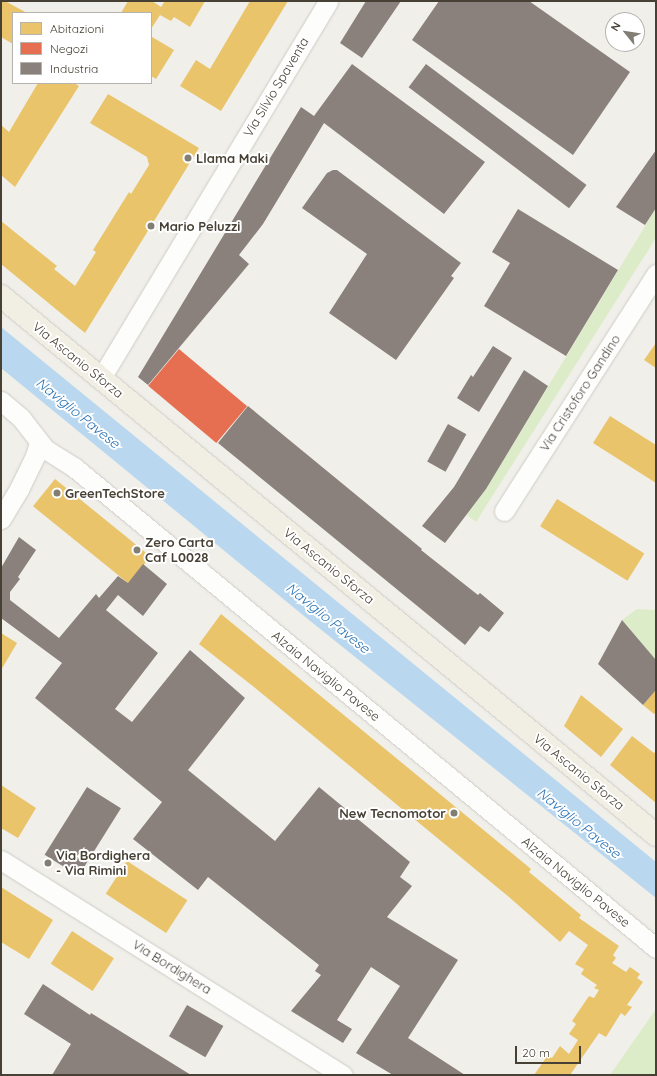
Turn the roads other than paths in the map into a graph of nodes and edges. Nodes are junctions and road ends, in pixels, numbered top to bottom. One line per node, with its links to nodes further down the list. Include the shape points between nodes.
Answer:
1 (328, 1): 4 (street, Via Silvio Spaventa)
2 (656, 274): 7 (street, Via Cristoforo Gandino)
3 (1, 296): 4 (main road, Via Ascanio Sforza)
4 (101, 378): 9 (main road, Via Ascanio Sforza)
5 (1, 401): 6 (street, Alzaia Naviglio Pavese, via 21,418)
6 (39, 443): 8 (street, via 19,489); 11 (street, Alzaia Naviglio Pavese, via 74,468)
7 (504, 512)
8 (1, 519)
9 (656, 835)
10 (1, 860): 12 (street, Via Bordighera)
11 (656, 948)
12 (343, 1075)

